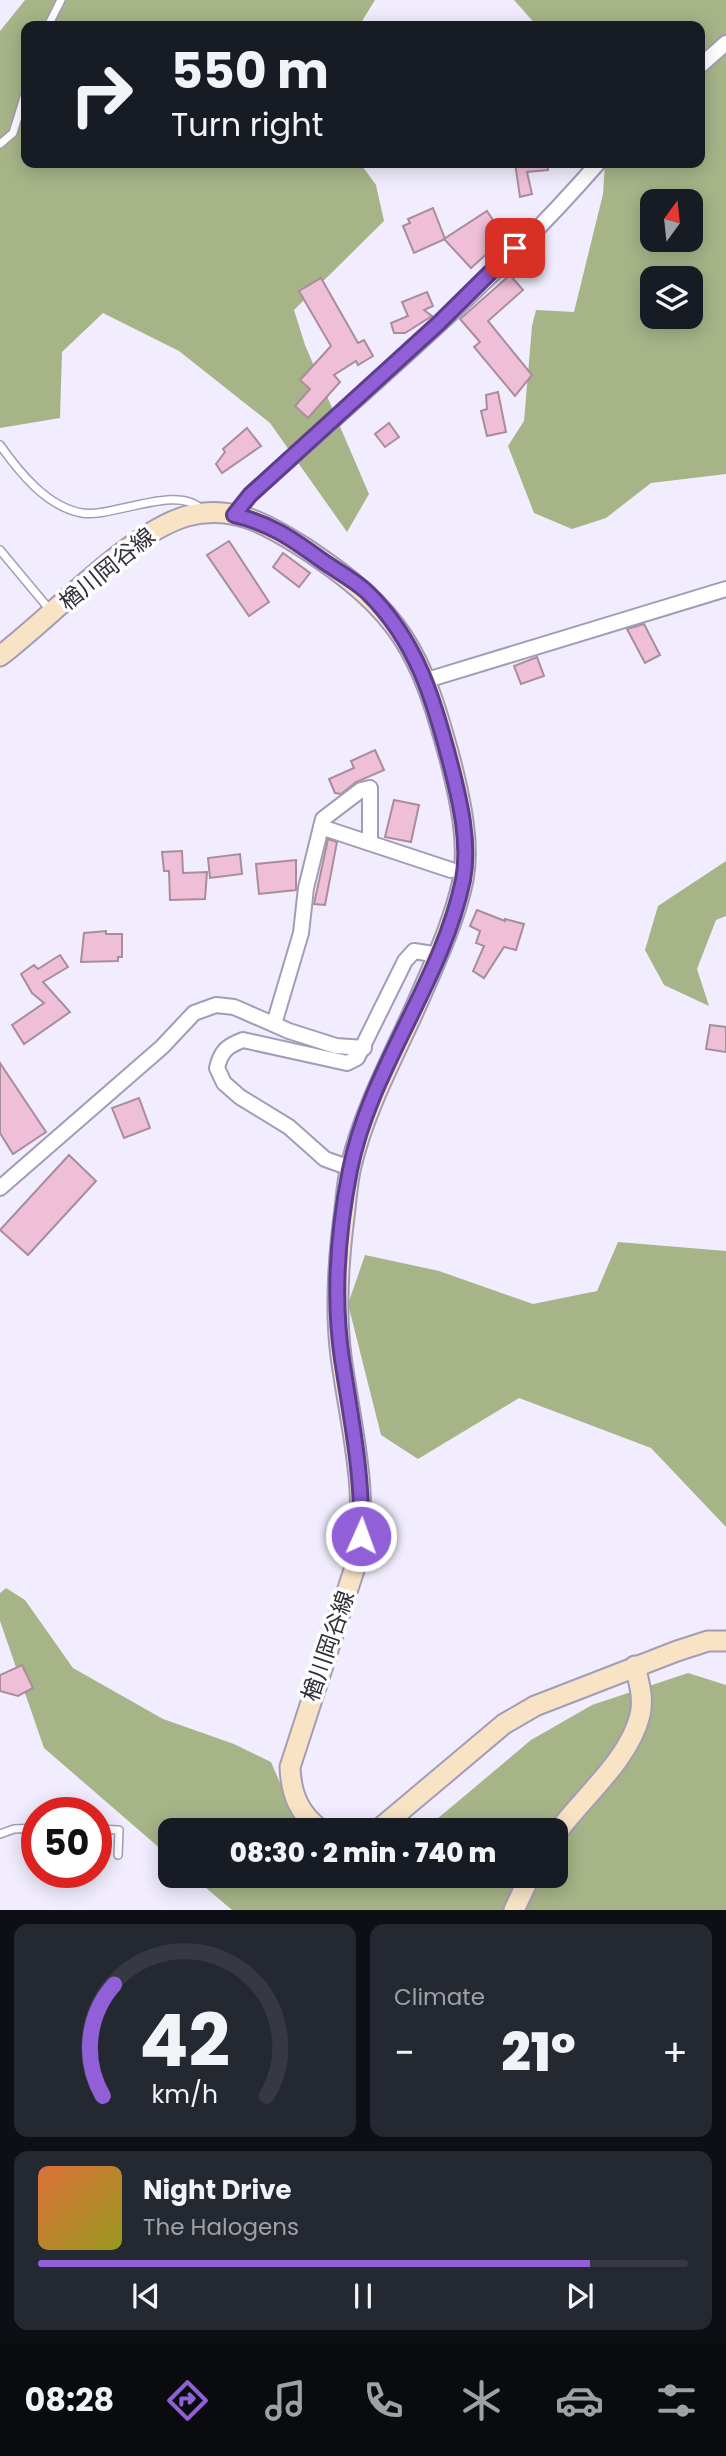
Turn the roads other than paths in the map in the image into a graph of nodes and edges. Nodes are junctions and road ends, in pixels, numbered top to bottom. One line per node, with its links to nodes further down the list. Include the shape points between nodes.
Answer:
1 (61, 0): 2 (lane)
2 (50, 21)
3 (726, 43): 4 (street)
4 (705, 62)
5 (21, 107): 6 (lane, via 13,133)
6 (0, 144)
7 (593, 168): 10 (street, via 439,323 250,495)
8 (0, 444): 9 (lane, via 30,481 69,509 101,513 187,501)
9 (205, 513): 10 (main road, 楢川岡谷線); 13 (main road, 楢川岡谷線, via 155,528)
10 (234, 515): 15 (main road, 楢川岡谷線, via 264,522 365,591 406,639)
11 (0, 550): 13 (lane)
12 (726, 589): 15 (street)
13 (53, 613): 14 (main road, 楢川岡谷線)
14 (0, 656)
15 (427, 680): 19 (main road, 楢川岡谷線, via 464,831 463,878)
16 (321, 827): 17 (street); 17 (street, via 329,812 370,788); 20 (street, via 301,933)
17 (370, 843): 18 (street)
18 (451, 870)
19 (439, 955): 21 (street, via 414,951 405,961); 22 (main road, 楢川岡谷線, via 375,1096)
20 (274, 1024): 21 (street, via 336,1046); 23 (street, via 234,1007 216,1005 194,1013 162,1047)
21 (364, 1048): 22 (street, via 347,1063 243,1040 220,1053 217,1068 224,1083 240,1097 289,1127 325,1158)
22 (350, 1168): 26 (main road, 楢川岡谷線, via 338,1317 363,1495 361,1536 290,1767 291,1787)
23 (0, 1188)
24 (726, 1641): 25 (main road, via 708,1642)
25 (635, 1667): 27 (main road, via 570,1691 503,1724); 28 (main road, via 642,1693 633,1735)
26 (306, 1818)
27 (392, 1818)
28 (568, 1819)
29 (21, 1829): 31 (lane)
30 (112, 1830): 32 (lane, via 118,1830)
31 (0, 1835)
32 (118, 1855)
33 (524, 1888): 34 (main road)
34 (514, 1910)

